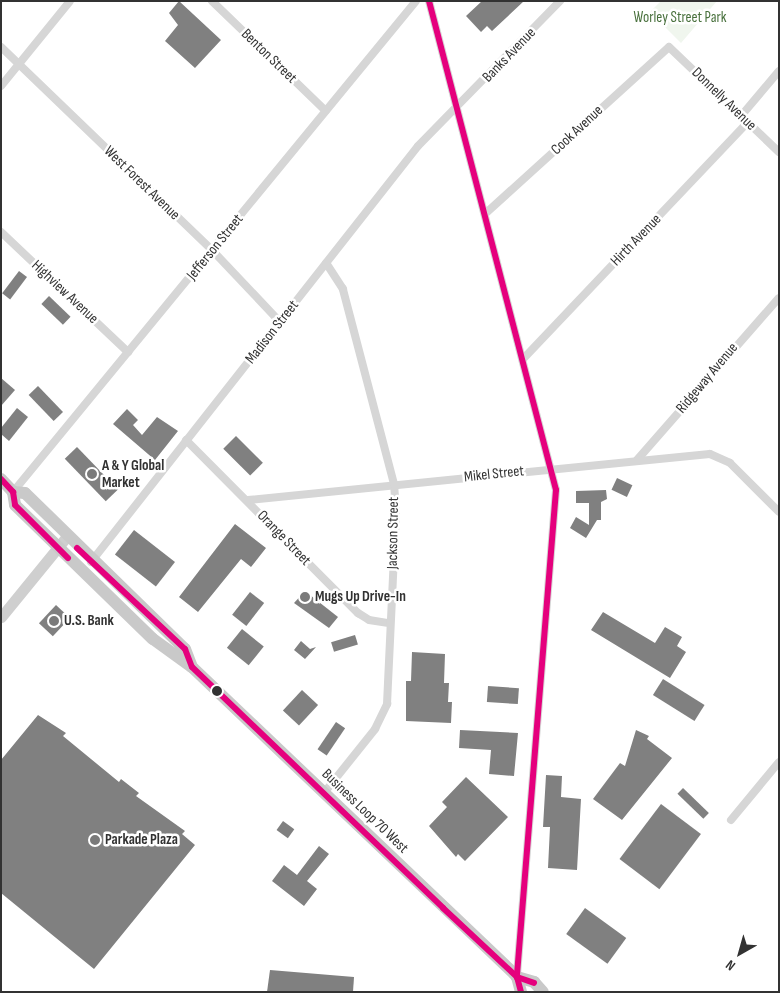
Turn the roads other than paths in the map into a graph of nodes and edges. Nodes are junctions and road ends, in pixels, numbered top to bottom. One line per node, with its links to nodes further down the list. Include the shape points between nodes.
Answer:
1 (70, 1): 8 (street)
2 (212, 1): 12 (street, Benton Street)
3 (416, 1): 12 (street, Jefferson Street)
4 (429, 1): 11 (street)
5 (560, 1): 11 (street, Banks Avenue)
6 (1, 47): 8 (street, West Forest Avenue)
7 (669, 47): 13 (street, Donnelly Avenue); 16 (street, Cook Avenue)
8 (19, 65): 10 (street); 18 (street, West Forest Avenue)
9 (779, 71): 13 (street)
10 (1, 86)
11 (458, 108): 16 (street); 19 (street, Madison Street, via 437,123)
12 (326, 111): 18 (street, Jefferson Street)
13 (741, 116): 14 (street, Donnelly Avenue)
14 (748, 122): 15 (street, Donnelly Avenue); 23 (street, Hirth Avenue)
15 (779, 152)
16 (486, 213): 23 (street)
17 (1, 232): 22 (street, Highview Avenue)
18 (212, 250): 21 (street, West Forest Avenue); 22 (street, Jefferson Street)
19 (326, 263): 21 (street, Madison Street); 28 (street, Jackson Street, via 343,289)
20 (779, 298): 25 (street, Ridgeway Avenue)
21 (280, 322): 24 (street, Madison Street)
22 (128, 352): 29 (street, Jefferson Street)
23 (524, 358): 26 (street)
24 (186, 440): 30 (street, Orange Street); 34 (street, Madison Street)
25 (637, 460): 26 (street, Mikel Street); 31 (street, Mikel Street, via 719,455)
26 (552, 468): 28 (street, Mikel Street); 41 (street, via 556,490)
27 (1, 479): 29 (main road, Business Loop 70 West)
28 (394, 484): 30 (street, Mikel Street); 36 (street, Jackson Street, via 396,512)
29 (14, 492): 32 (main road, Business Loop 70 West, via 25,493); 33 (main road, Business Loop 70 West, via 15,505)
30 (248, 500): 36 (street, Orange Street, via 358,613 369,620)
31 (779, 512)
32 (66, 536): 33 (street); 34 (main road, Business Loop 70 West)
33 (57, 547): 35 (street); 37 (main road, Business Loop 70 West, via 153,639)
34 (92, 562): 37 (main road, Business Loop 70 West, via 185,649)
35 (1, 617)
36 (389, 623): 39 (street, Jackson Street, via 387,704 375,730)
37 (192, 667): 39 (main road, Business Loop 70 West)
38 (779, 762): 40 (street)
39 (324, 794): 41 (main road, Business Loop 70 West)
40 (731, 820)
41 (517, 977): 42 (main road); 43 (main road, Business Loop 70 West, via 534,982)
42 (521, 992)
43 (543, 992)

